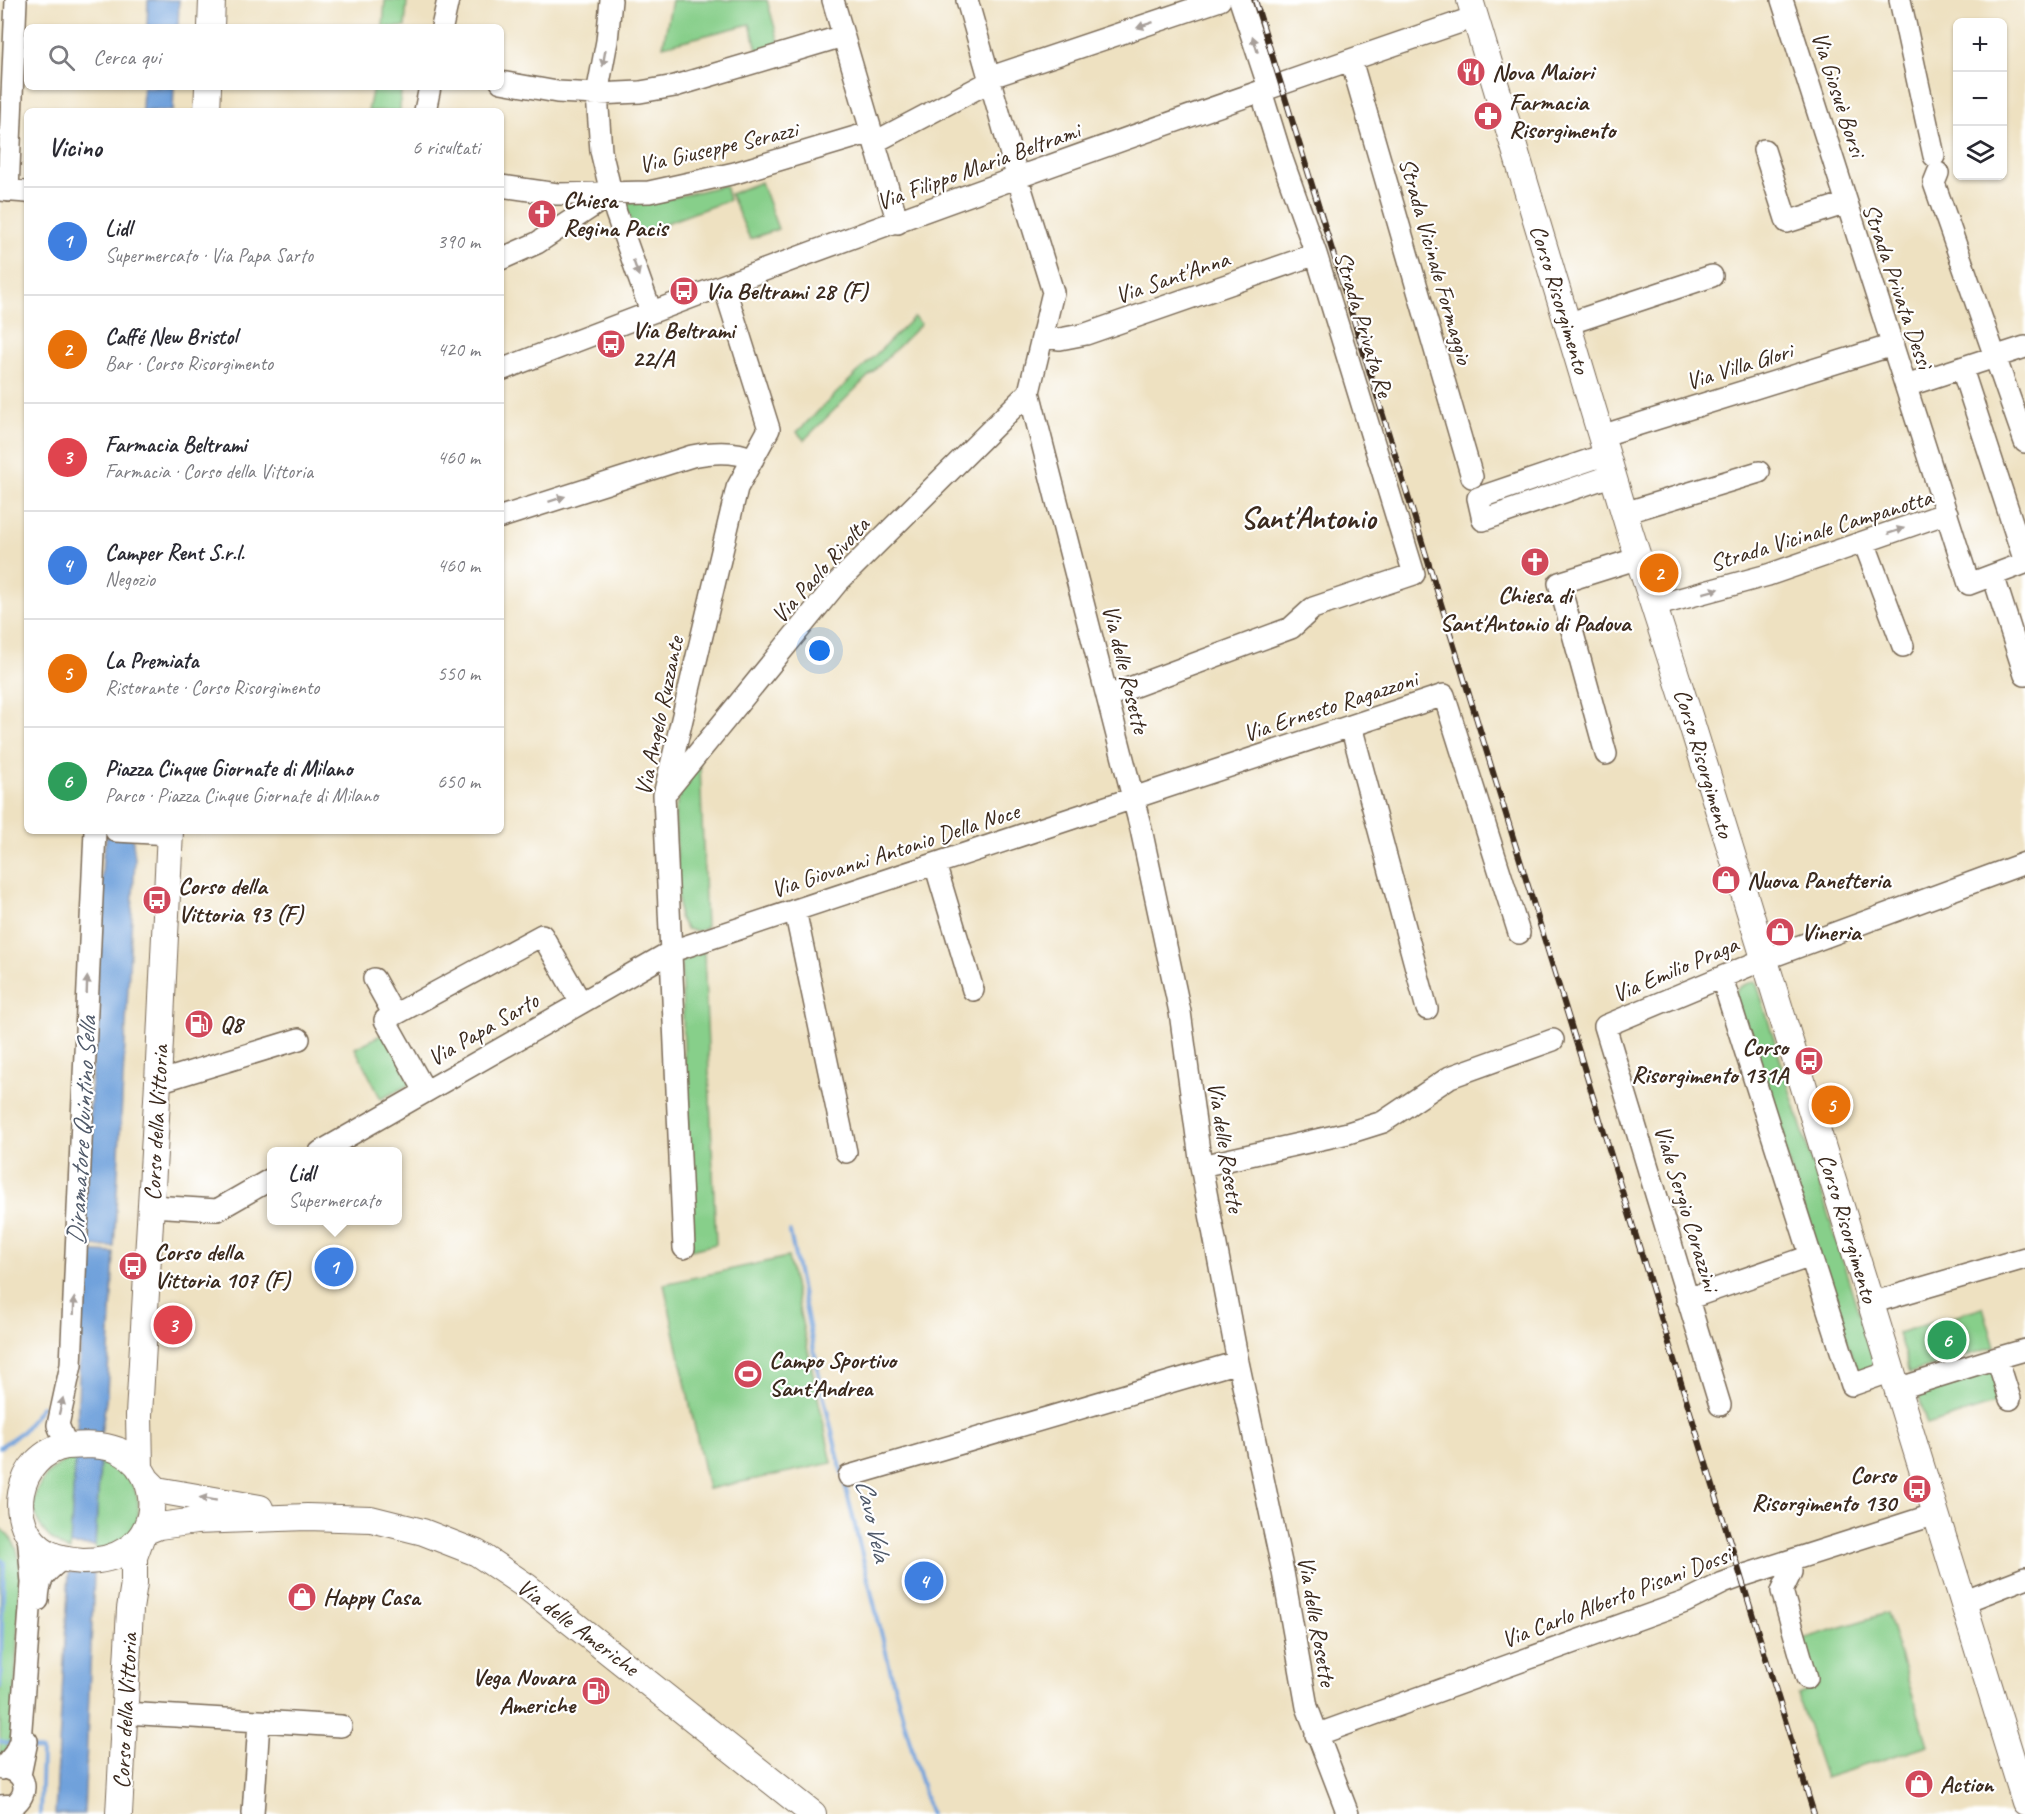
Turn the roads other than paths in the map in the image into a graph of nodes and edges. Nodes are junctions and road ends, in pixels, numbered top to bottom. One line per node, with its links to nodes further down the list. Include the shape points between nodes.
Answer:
1 (15, 0): 28 (street)
2 (212, 0): 12 (main road)
3 (448, 0): 13 (street)
4 (611, 0): 21 (street, one-way to 21)
5 (833, 0): 14 (street)
6 (967, 0): 16 (street, Via delle Rosette)
7 (1221, 0): 16 (street, Via Giuseppe Serazzi, one-way to 16)
8 (1240, 0): 18 (street, Strada Privata Re, one-way to 8)
9 (1782, 0): 30 (street, Via Giosuè Borsi)
10 (1900, 0): 41 (street, via 1936,165 1934,183)
11 (1472, 9): 15 (street, Via Filippo Maria Beltrami); 37 (main road, Corso Risorgimento)
12 (211, 24)
13 (443, 24)
14 (843, 36): 21 (street, via 675,86); 24 (street)
15 (1351, 60): 18 (street, Via Filippo Maria Beltrami); 50 (street, Strada Vicinale Formaggio)
16 (989, 80): 24 (street, Via Giuseppe Serazzi); 26 (street, Via delle Rosette)
17 (504, 83): 21 (street)
18 (1265, 89): 26 (street, Via Filippo Maria Beltrami); 32 (street, Strada Privata Re, via 1282,159)
19 (208, 90): 22 (main road)
20 (429, 90): 23 (street)
21 (597, 94): 29 (street, via 601,151)
22 (207, 108)
23 (426, 108)
24 (873, 137): 29 (street, Via Giuseppe Serazzi, via 649,192); 31 (street)
25 (1764, 150): 30 (street, Strada Privata Dessì, via 1787,222)
26 (1018, 179): 31 (street, Via Filippo Maria Beltrami); 38 (street, Via delle Rosette, via 1053,292)
27 (504, 186): 29 (street, Via Giuseppe Serazzi, via 557,194)
28 (12, 191)
29 (611, 194): 33 (street, via 537,243); 36 (street, one-way to 36)
30 (1847, 203): 39 (street, Strada Privata Dessì)
31 (898, 223): 35 (street, Via Filippo Maria Beltrami)
32 (1316, 254): 38 (street, Via Sant'Anna, via 1086,334 1060,339); 61 (street, Strada Privata Re, via 1414,574 1313,608 1291,628)
33 (504, 258)
34 (1712, 276): 37 (street)
35 (723, 286): 36 (street, Via Filippo Maria Beltrami); 48 (street, Via Angelo Ruzzante, via 769,429)
36 (651, 312): 42 (street, Via Filippo Maria Beltrami)
37 (1567, 324): 47 (main road, Corso Risorgimento)
38 (1043, 337): 45 (street, Via delle Rosette)
39 (1893, 345): 44 (street, Strada Privata Dessì); 47 (street, Via Villa Glori)
40 (2025, 347): 41 (street)
41 (1994, 358): 43 (street); 46 (street)
42 (504, 369)
43 (1962, 369): 44 (street); 56 (street)
44 (1906, 386): 52 (street, Strada Privata Dessì)
45 (1029, 392): 61 (street, Via delle Rosette); 64 (street, Via Paolo Rivolta, via 837,583)
46 (2025, 442)
47 (1607, 455): 47 (street, via 1483,520 1478,498); 51 (main road, Corso Risorgimento)
48 (753, 459): 53 (street, one-way to 48, via 692,456 716,452); 64 (street, Via Angelo Ruzzante, via 737,488)
49 (1759, 472): 51 (street)
50 (1472, 477)
51 (1624, 513): 55 (main road, Corso Risorgimento)
52 (1947, 513): 54 (street, Strada Vicinale Campanotta, one-way to 52); 57 (street, Strada Vicinale Campanotta, via 1969,584)
53 (504, 516)
54 (1864, 542): 58 (street, Strada Vicinale Campanotta, one-way to 54, via 1768,575); 59 (street)
55 (1639, 558): 58 (main road, Corso Risorgimento); 63 (street, via 1559,584)
56 (2025, 563): 57 (street, Strada Vicinale Campanotta)
57 (1993, 575): 60 (street)
58 (1654, 606): 73 (main road, Corso Risorgimento)
59 (1903, 646)
60 (2025, 675)
61 (1108, 696): 65 (street, Via delle Rosette)
62 (1351, 726): 65 (street, Via Ernesto Ragazzoni); 71 (street, Via Ernesto Ragazzoni, via 1444,695); 78 (street)
63 (1606, 754)
64 (664, 795): 72 (street, Via Angelo Ruzzante)
65 (1133, 797): 69 (street, Via Giovanni Antonio Della Noce); 87 (street, Via delle Rosette, via 1179,1012)
66 (95, 834): 102 (street, one-way to 66, via 58,1425 71,1365)
67 (170, 834): 83 (main road, Corso della Vittoria)
68 (2025, 863): 73 (street, Via Emilio Praga)
69 (935, 864): 70 (street, Via Giovanni Antonio Della Noce); 76 (street)
70 (795, 910): 72 (street, Via Giovanni Antonio Della Noce); 86 (street)
71 (1519, 933)
72 (672, 951): 77 (street, Via Papa Sarto); 90 (street, Via Angelo Ruzzante)
73 (1765, 959): 74 (street, Via Emilio Praga); 94 (main road, Corso Risorgimento)
74 (1722, 978): 80 (street, Via Emilio Praga); 91 (street)
75 (374, 979): 79 (street)
76 (973, 990)
77 (581, 1003): 79 (street, via 542,935); 84 (street, Via Papa Sarto)
78 (1426, 1009)
79 (394, 1015): 84 (street, via 386,1020)
80 (1605, 1026): 93 (street, Viale Sergio Corazzini)
81 (299, 1039): 83 (street)
82 (1553, 1040): 87 (street, via 1450,1077 1383,1122)
83 (158, 1082): 89 (main road, Corso della Vittoria)
84 (425, 1091): 85 (street, Via Papa Sarto)
85 (329, 1147)
86 (846, 1152)
87 (1201, 1166): 97 (street, Via delle Rosette)
88 (267, 1181): 89 (street, via 217,1210)
89 (151, 1206): 101 (main road, Corso della Vittoria)
90 (684, 1248)
91 (1811, 1256): 93 (street); 98 (street, via 1852,1385)
92 (2025, 1258): 94 (street)
93 (1688, 1299): 100 (street, Viale Sergio Corazzini)
94 (1871, 1303): 98 (main road, Corso Risorgimento)
95 (2025, 1350): 96 (street)
96 (1997, 1358): 98 (street); 99 (street)
97 (1238, 1362): 106 (street); 123 (street, Via delle Rosette, via 1283,1572 1306,1707)
98 (1895, 1380): 109 (main road, Corso Risorgimento)
99 (2010, 1399)
100 (1719, 1405)
101 (139, 1415): 103 (main road, via 117,1441); 105 (main road, Corso della Vittoria)
102 (71, 1446): 103 (main road); 104 (main road, via 56,1448)
103 (103, 1446): 105 (main road, via 124,1454)
104 (28, 1472): 107 (main road); 111 (main road, via 20,1494)
105 (144, 1475): 110 (main road, Via delle Americhe, one-way to 105, via 157,1490); 112 (main road, via 152,1507)
106 (849, 1476)
107 (0, 1482)
108 (0, 1512): 111 (main road)
109 (1936, 1514): 115 (street, Via Carlo Alberto Pisani Dossi); 117 (main road, Corso Risorgimento)
110 (307, 1517): 112 (main road, Via delle Americhe, via 196,1521 159,1526); 130 (main road, Via delle Americhe, via 371,1519 423,1532 477,1553 564,1615)
111 (26, 1530): 113 (main road, via 48,1553); 124 (street, via 32,1583)
112 (143, 1534): 114 (main road, via 118,1555); 118 (main road, Corso della Vittoria, via 134,1557)
113 (66, 1559): 114 (main road); 124 (street, via 44,1575 39,1585)
114 (100, 1560): 118 (main road, Corso della Vittoria, via 120,1584)
115 (1790, 1561): 119 (street, via 1791,1572 1782,1591); 123 (street, Via Carlo Alberto Pisani Dossi)
116 (2025, 1578): 117 (street)
117 (1963, 1602): 126 (main road, Corso Risorgimento)
118 (130, 1609): 120 (main road, Corso della Vittoria)
119 (1807, 1678)
120 (124, 1713): 121 (street); 128 (main road, Corso della Vittoria)
121 (259, 1722): 122 (street); 129 (street)
122 (341, 1726)
123 (1316, 1735): 131 (street, Via delle Rosette)
124 (22, 1747): 125 (street)
125 (7, 1772): 127 (street, via 25,1785 23,1797)
126 (2025, 1802)
127 (9, 1808)
128 (119, 1814)
129 (253, 1814)
130 (813, 1814)
131 (1348, 1814)

